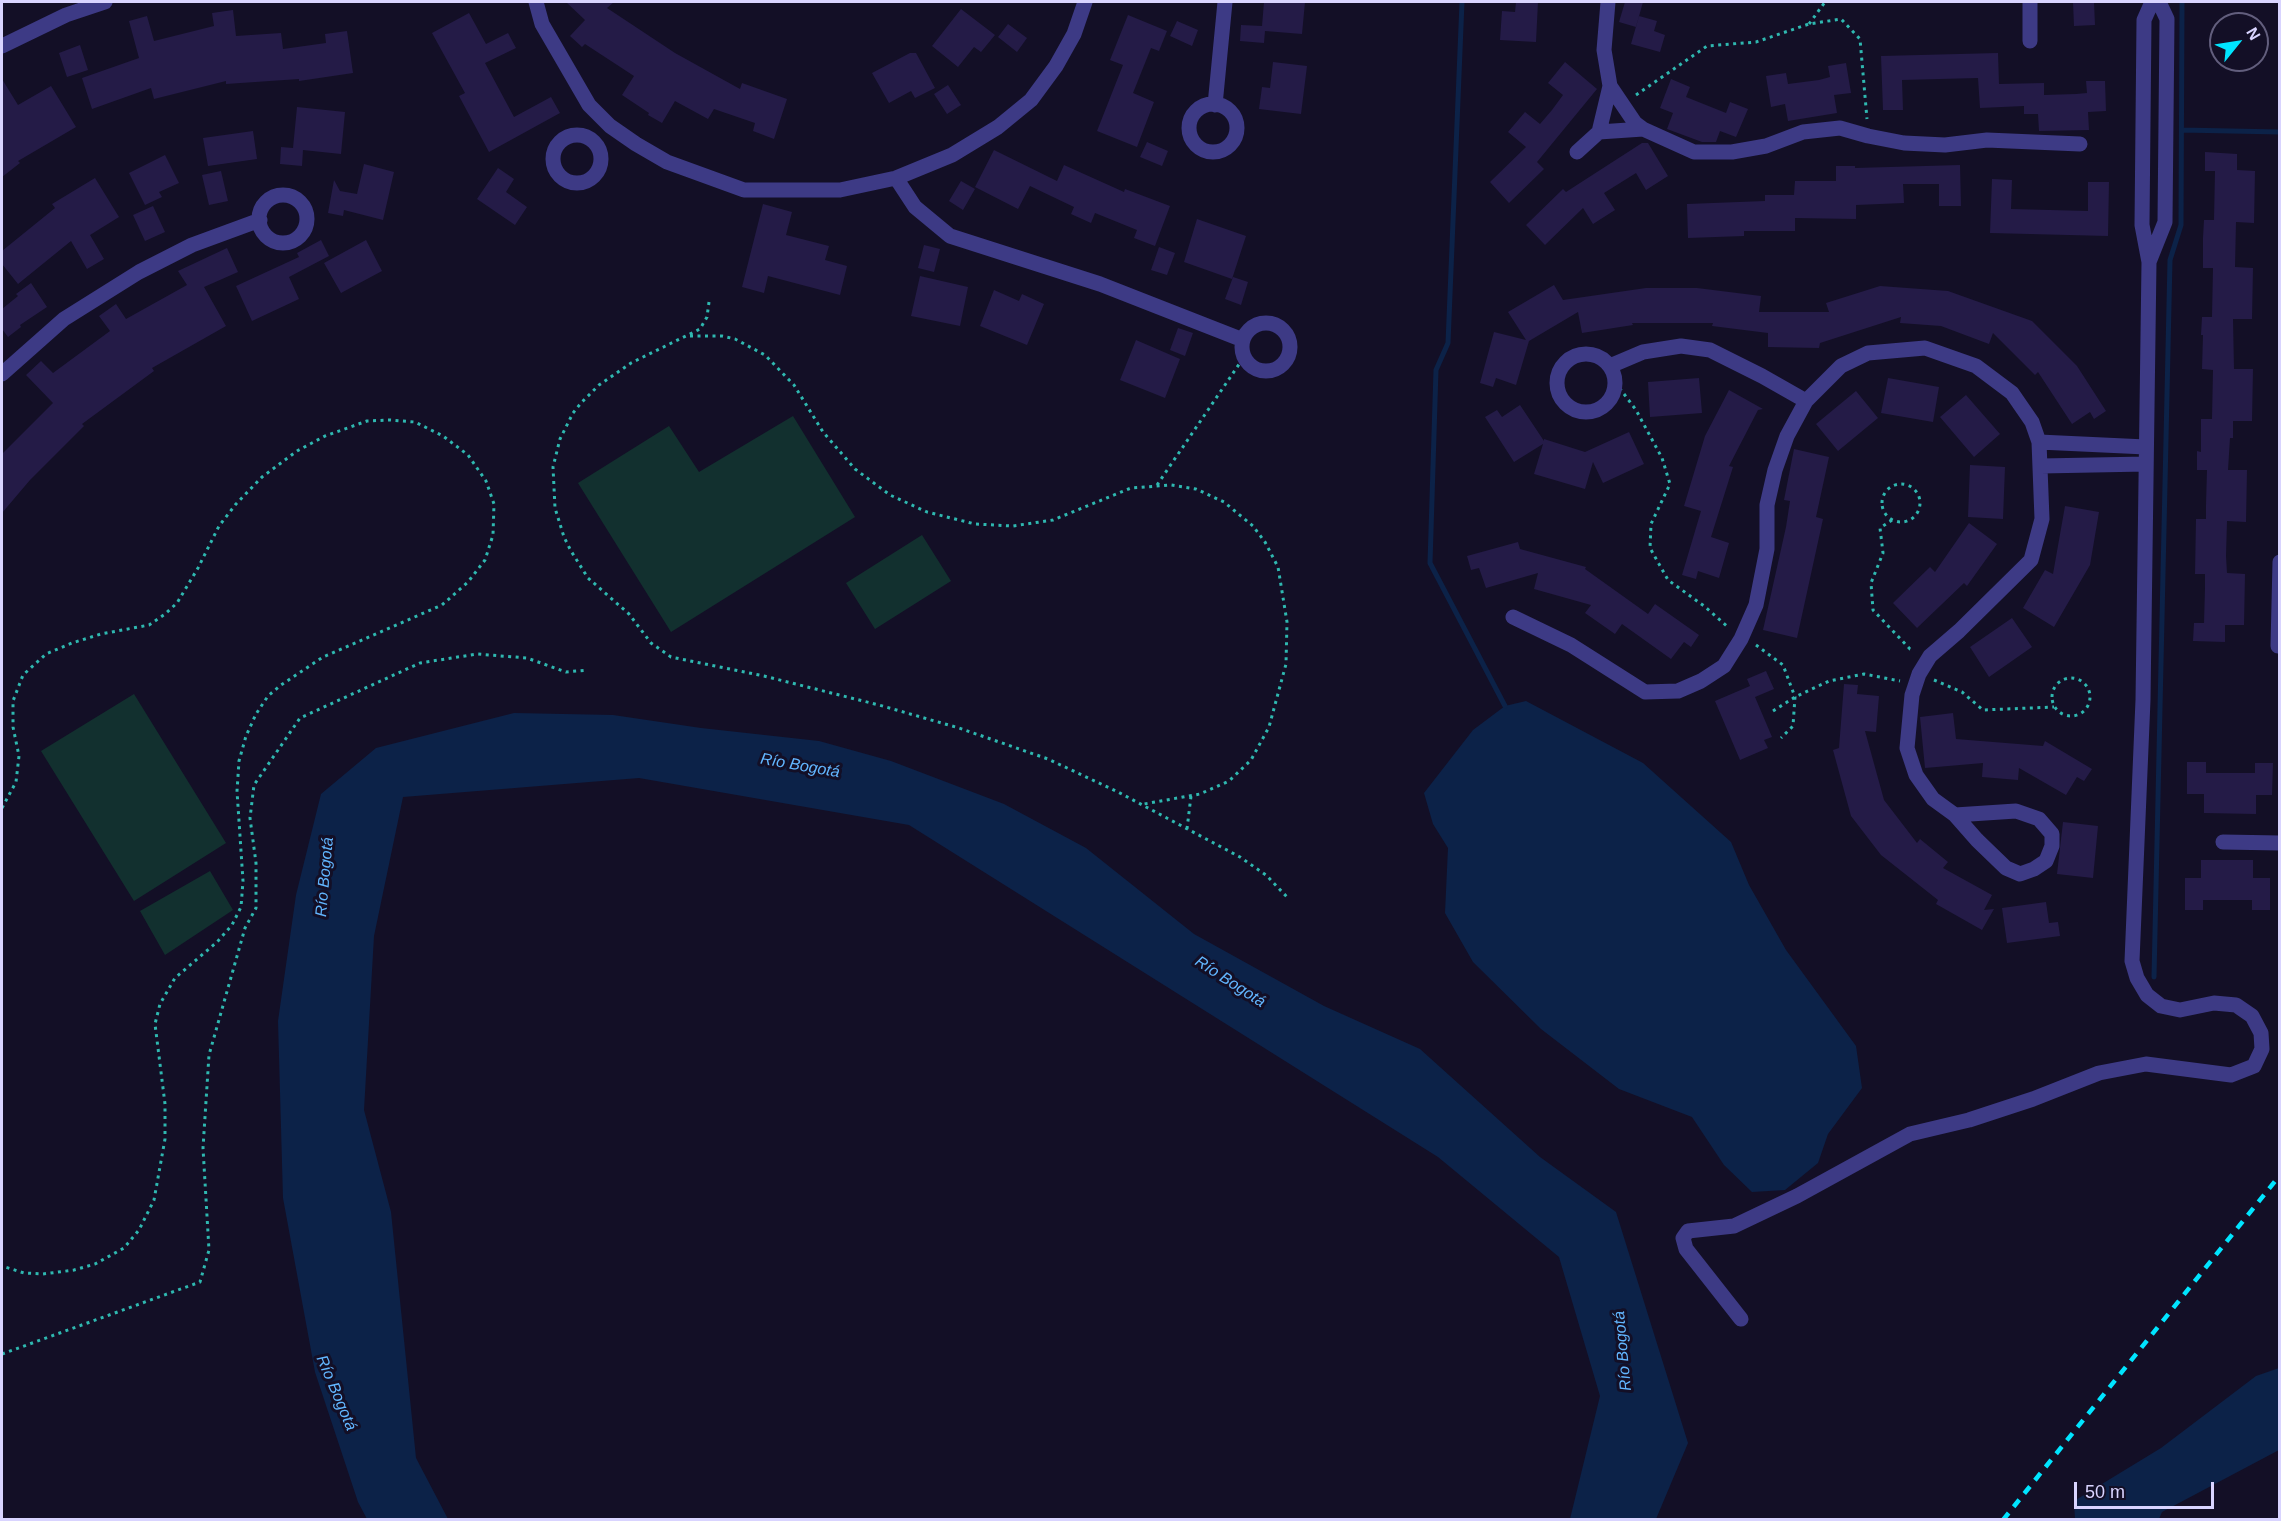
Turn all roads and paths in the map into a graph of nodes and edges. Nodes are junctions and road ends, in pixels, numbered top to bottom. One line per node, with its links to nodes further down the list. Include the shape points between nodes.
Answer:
1 (105, 2): 12 (street, via 66,15)
2 (536, 2): 16 (street, via 542,24 566,69 589,105)
3 (1085, 2): 23 (street, via 1074,34 1031,100 998,127 952,155)
4 (1225, 2): 14 (street)
5 (1608, 2): 13 (street, via 1604,50)
6 (1825, 2): 10 (path)
7 (2030, 2): 11 (street)
8 (2152, 2): 25 (street, via 2144,20 2142,150 2142,225)
9 (2159, 2): 25 (street, via 2167,19 2165,222)
10 (1809, 24): 15 (path, via 1756,42 1707,46); 19 (path, via 1841,19 1860,39)
11 (2030, 41)
12 (2, 46)
13 (1610, 86): 15 (street); 18 (street)
14 (1215, 105)
15 (1622, 105): 17 (street)
16 (610, 126): 20 (street); 23 (street, via 667,162 744,190 840,190)
17 (1642, 129): 18 (street); 19 (street, via 1694,152 1732,153 1803,132 1840,128)
18 (1599, 132): 22 (street)
19 (1868, 136): 21 (street, via 1945,145 1987,140)
20 (594, 142)
21 (2080, 144)
22 (1576, 152)
23 (896, 178): 28 (street, via 915,207 951,236 1100,284)
24 (260, 220): 31 (street, via 192,245 139,272 64,319)
25 (2149, 262): 35 (street)
26 (709, 302): 27 (path, via 703,325)
27 (687, 337): 38 (path, via 735,339 765,356 794,385 823,432 855,469 898,499 934,515 975,524 1035,524 1068,515 1120,492); 53 (path, via 644,356 591,393 573,413 560,439 553,467 555,508 571,551 588,578 629,614 651,643 661,652 685,661 764,676 987,737 1048,759)
28 (1243, 340): 29 (street); 29 (street, via 1253,327 1268,323 1283,330 1290,344 1287,358 1269,370 1254,367)
29 (1244, 356): 38 (path)
30 (1610, 366): 32 (street); 32 (street, via 1589,354 1572,357 1560,370 1557,387 1572,408 1589,412 1605,405); 33 (street, via 1643,352 1680,346 1710,350)
31 (2, 374)
32 (1615, 382): 42 (path, via 1636,410 1662,458 1670,484 1650,524 1650,548 1668,580)
33 (1806, 401): 34 (street, via 1840,366 1868,353 1925,348 1976,366 2012,393 2032,422); 42 (street, via 1775,470 1767,505 1767,549 1756,605)
34 (2039, 442): 35 (street); 37 (street)
35 (2146, 447): 36 (street)
36 (2146, 464): 37 (street); 61 (street, via 2144,690 2132,961 2147,995 2161,1006 2180,1010 2214,1003 2236,1005 2252,1016 2261,1033 2262,1049 2254,1066 2231,1075 2146,1064 2098,1073 1969,1120 1910,1134 1734,1226 1688,1231 1683,1238 1686,1249)
37 (2041, 466): 44 (street, via 2042,519 2031,560)
38 (1157, 485): 52 (path, via 1190,488 1211,496 1253,526 1278,567 1287,622 1284,678 1258,750 1229,781)
39 (1892, 520): 39 (path, via 1905,522 1916,516 1920,503 1912,488 1902,484 1887,491 1882,503); 44 (path, via 1880,528 1883,553 1871,584 1873,610 1910,649)
40 (2280, 562): 43 (street)
41 (1513, 617): 42 (street, via 1571,645 1645,692 1678,691 1701,681 1724,666)
42 (1741, 639): 48 (path, via 1762,647 1783,665)
43 (2278, 646)
44 (1930, 656): 46 (street)
45 (588, 670): 62 (path, via 566,672 527,658 477,654 431,661 300,717 254,786 250,818 256,908 245,928 208,1054 203,1148 209,1250 200,1282)
46 (1919, 674): 47 (street); 49 (path, via 1962,692 1983,710)
47 (1912, 695): 48 (path, via 1899,680 1864,674 1829,681); 55 (street, via 1907,748 1916,775 1933,800)
48 (1795, 698): 50 (path); 51 (path, via 1793,726)
49 (2055, 707): 49 (path, via 2065,715 2079,715 2088,706 2088,687 2074,677 2062,679 2051,694)
50 (1773, 711)
51 (1782, 738)
52 (1191, 796): 53 (path); 56 (path)
53 (1142, 805): 56 (path)
54 (2, 808): 60 (path, via 16,782 19,756 13,701 23,675 46,654 101,634 149,625 165,614 177,603 219,526 262,477 325,436 367,421 415,422 468,455 486,481 495,504 493,535 485,560 468,582 442,605 323,657 281,685 268,696 246,736 238,761 237,791 241,907 217,942 175,978 160,1004 155,1024 165,1104 165,1139 154,1200 139,1230 124,1248 74,1270 24,1273)
55 (1955, 814): 55 (street, via 2006,868 2020,873 2046,861 2052,834 2039,819 2016,811)
56 (1188, 829): 59 (path, via 1248,862)
57 (2223, 842): 58 (street)
58 (2280, 843)
59 (1288, 898)
60 (2, 1266)
61 (1741, 1318)
62 (2, 1353)

